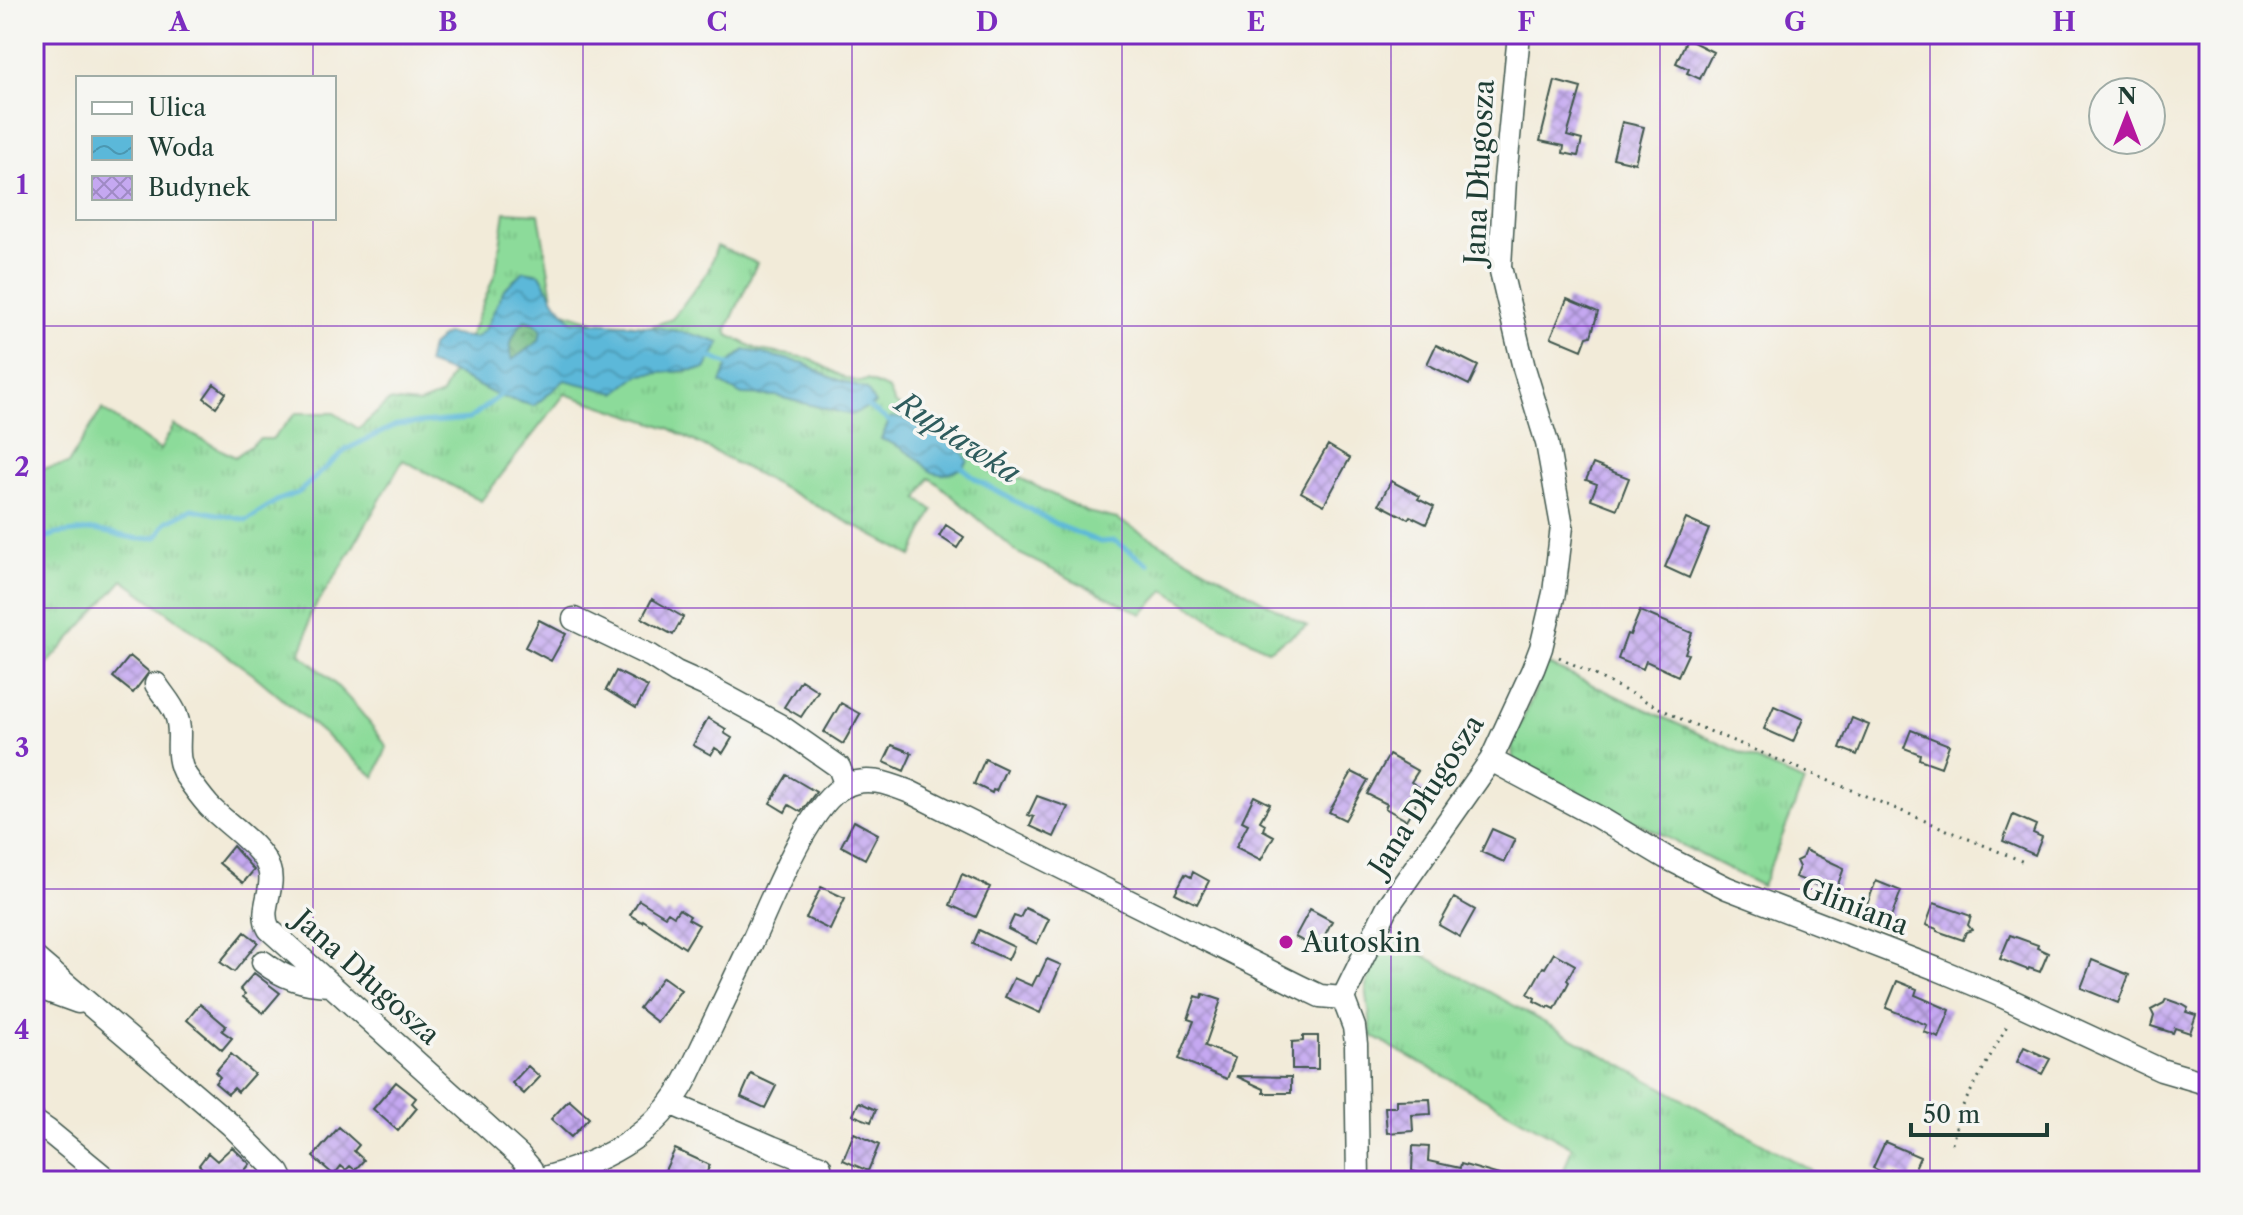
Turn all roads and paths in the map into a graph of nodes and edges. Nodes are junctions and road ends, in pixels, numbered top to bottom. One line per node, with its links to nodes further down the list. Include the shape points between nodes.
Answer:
1 (1519, 34): 3 (street, Jana Długosza, via 1500,267 1547,443 1562,526)
2 (574, 619): 6 (street, via 779,725 839,767)
3 (1541, 648): 5 (street, Jana Długosza); 7 (path, via 1683,720)
4 (156, 684): 10 (street, Jana Długosza, via 177,717 179,759 188,778 268,864 269,929)
5 (1491, 760): 12 (street, Jana Długosza, via 1387,908); 13 (street, Gliniana, via 1727,888)
6 (846, 786): 12 (street, via 883,782 910,792 1320,996); 16 (street, Jana Długosza, via 823,807 797,848)
7 (2024, 862)
8 (34, 957): 14 (street)
9 (263, 962): 10 (street, via 282,976)
10 (329, 985): 23 (street, Jana Długosza, via 520,1156)
11 (34, 986): 14 (street)
12 (1343, 998): 24 (street, via 1356,1037)
13 (2019, 1004): 15 (street, Gliniana, via 2161,1070); 18 (path, via 1960,1111)
14 (94, 1008): 22 (street, via 231,1125)
15 (2209, 1084)
16 (672, 1104): 20 (street); 23 (street, Jana Długosza, via 612,1152)
17 (34, 1121): 21 (street)
18 (1952, 1144)
19 (2209, 1163): 25 (path)
20 (820, 1166)
21 (109, 1181)
22 (283, 1181)
23 (533, 1181)
24 (1358, 1181)
25 (2205, 1181)

